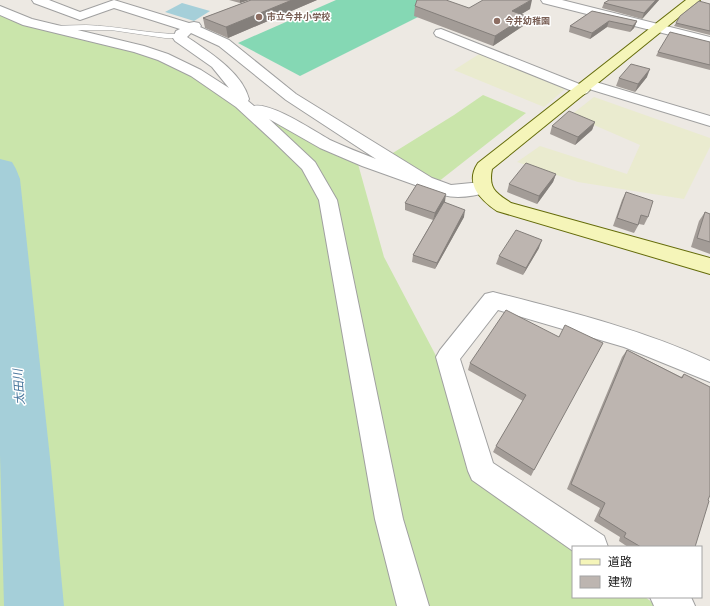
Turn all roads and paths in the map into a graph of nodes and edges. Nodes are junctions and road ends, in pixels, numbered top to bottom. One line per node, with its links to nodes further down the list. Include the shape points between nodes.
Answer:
1 (38, 0): 9 (street, via 80,16 114,4)
2 (547, 0): 4 (street)
3 (694, 0): 8 (street)
4 (564, 2): 8 (street)
5 (0, 10): 7 (street)
6 (205, 22): 9 (street)
7 (51, 28): 9 (lane, via 103,28 160,36); 13 (street, via 164,57 196,73)
8 (658, 28): 11 (street); 12 (street)
9 (185, 32): 13 (street, via 180,38 217,64 239,91); 15 (street, via 224,43 291,97)
10 (441, 32): 12 (street)
11 (710, 41)
12 (586, 87): 14 (street); 16 (street, via 484,167 480,178)
13 (242, 104): 15 (street, via 271,114 326,144); 21 (street, via 309,166 328,200 389,519)
14 (710, 121)
15 (428, 184): 16 (street, via 450,191)
16 (482, 188): 17 (street, via 490,198 504,207)
17 (710, 266)
18 (710, 372): 19 (street, via 680,358 608,332 493,300 448,357 482,471)
19 (592, 546)
20 (667, 598): 22 (street)
21 (413, 606)
22 (679, 606)

